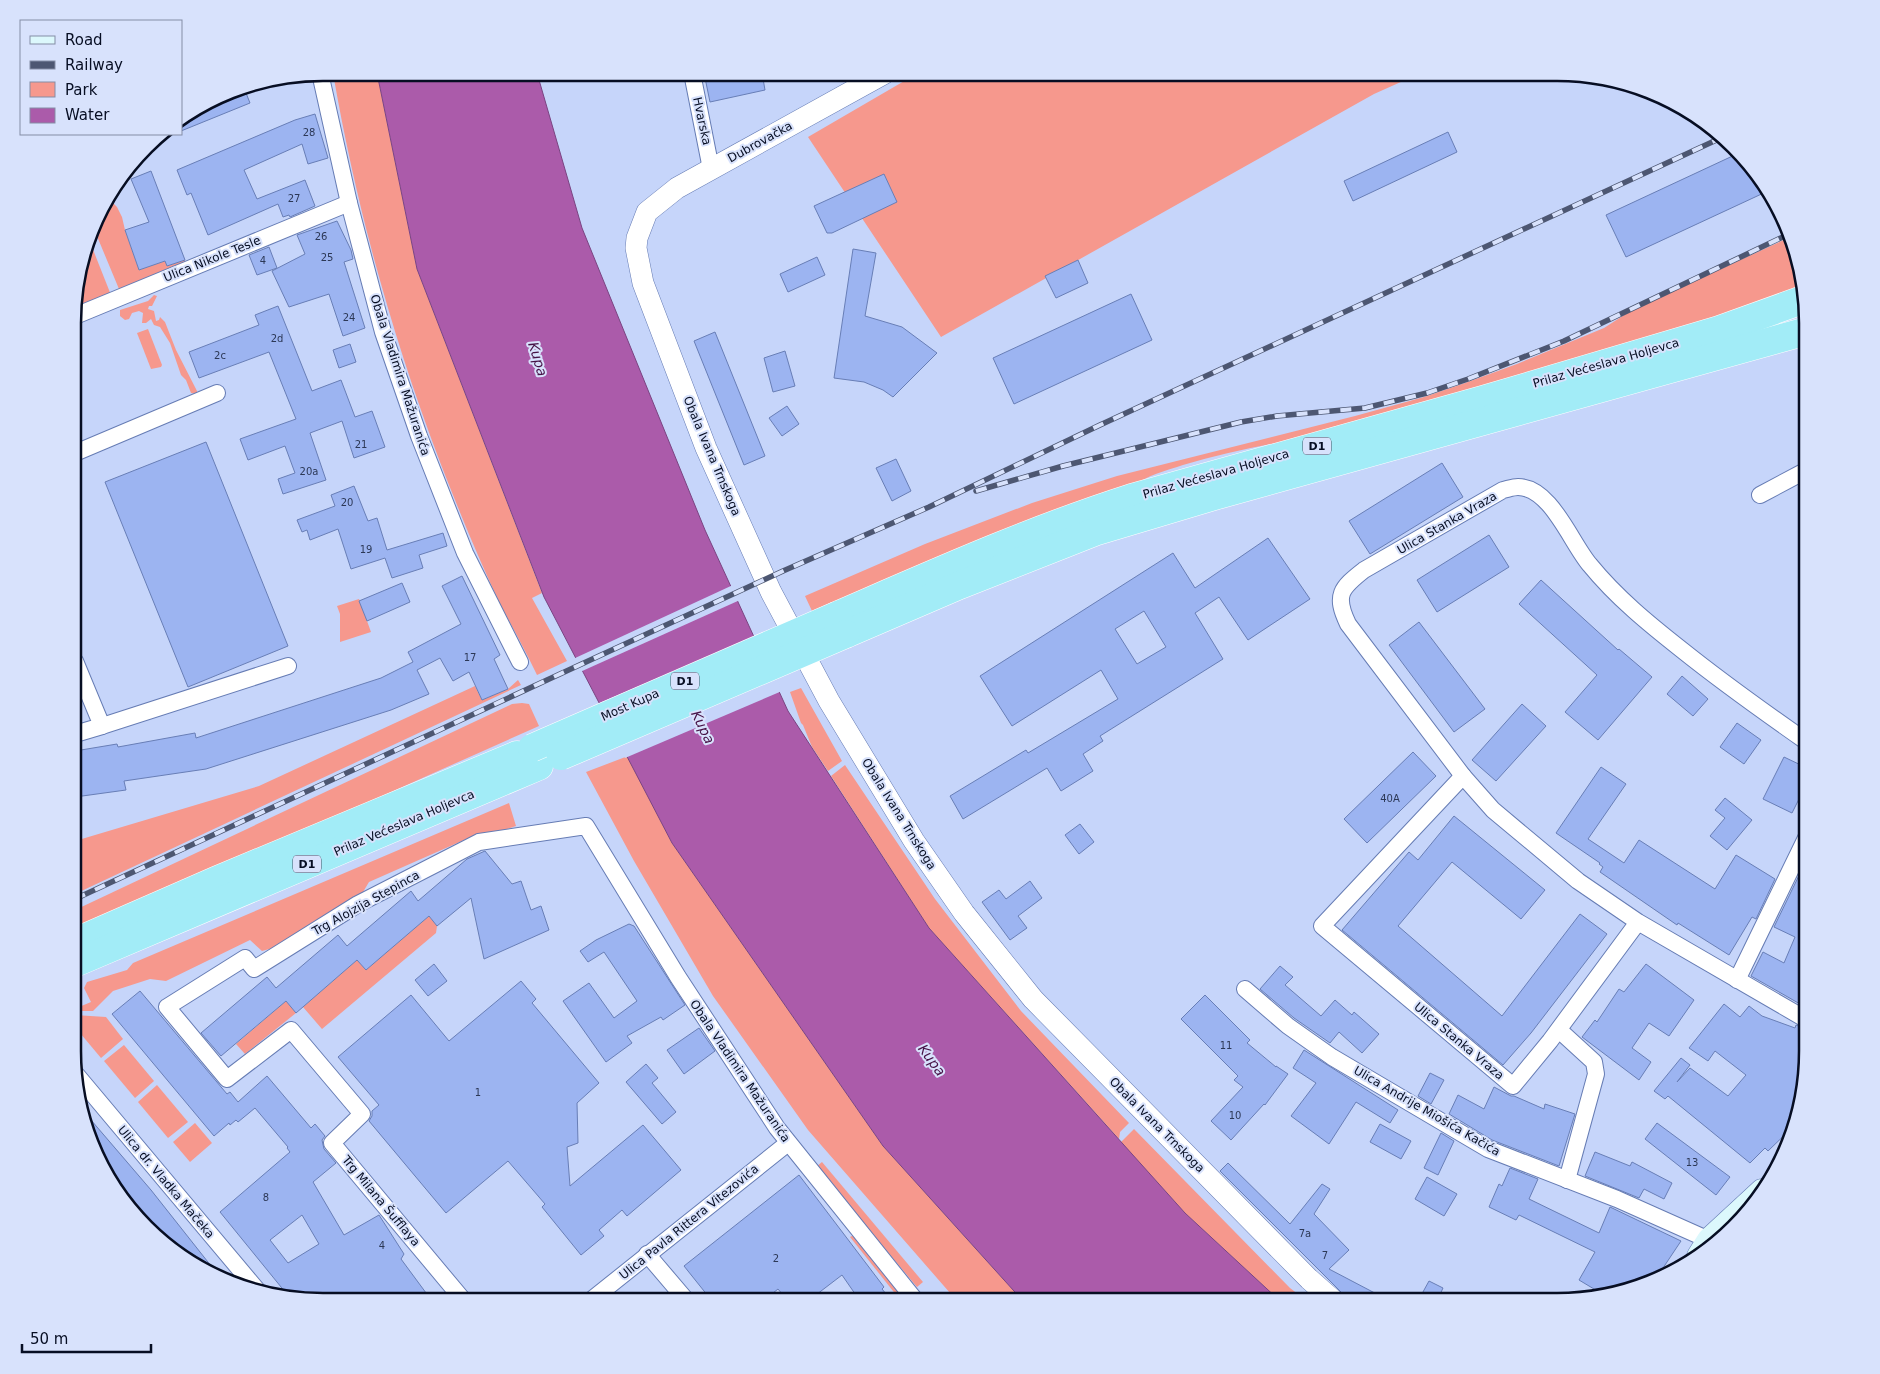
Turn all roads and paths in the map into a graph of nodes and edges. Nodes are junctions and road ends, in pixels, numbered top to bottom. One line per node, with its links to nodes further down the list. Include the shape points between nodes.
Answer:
1 (322, 81): 5 (street, Obala Vladimira Mažuranića)
2 (694, 81): 4 (street, Hvarska)
3 (871, 81): 4 (street, Dubrovačka)
4 (712, 169): 6 (street, Dubrovačka, via 677,188 647,212)
5 (349, 203): 8 (street, Ulica Nikole Tesle); 15 (street, Obala Vladimira Mažuranića, via 383,332 419,436 465,553)
6 (643, 221): 43 (street, Obala Ivana Trnskoga, via 636,248 643,283 706,448 775,600 829,701 914,841 964,913 1033,999)
7 (1798, 302): 14 (highway, Prilaz Većeslava Holjevca / D1, via 1719,330 1088,512 954,565)
8 (82, 313)
9 (1799, 333): 14 (highway, Prilaz Većeslava Holjevca / D1, via 1097,531 960,585)
10 (217, 393): 11 (street)
11 (81, 451)
12 (1799, 474): 13 (street)
13 (1760, 495)
14 (842, 624): 21 (highway, Most Kupa / D1, bridge)
15 (520, 662)
16 (288, 666): 18 (street)
17 (81, 675): 18 (street)
18 (102, 726): 19 (street)
19 (81, 732)
20 (1799, 736): 22 (street, Ulica Stanka Vraza, via 1636,614 1588,564 1542,496 1518,487 1503,490 1364,570 1347,583 1340,602 1348,624)
21 (536, 757): 26 (highway, Prilaz Većeslava Holjevca / D1, via 217,880); 27 (highway, Prilaz Većeslava Holjevca / D1)
22 (1463, 776): 25 (street, Ulica Stanka Vraza, via 1493,810 1578,881); 32 (street, Ulica Stanka Vraza, via 1322,926 1513,1086)
23 (586, 826): 30 (street, Trg Alojzija Stepinca, via 479,842 358,904 254,969 246,958); 34 (street, Obala Vladimira Mažuranića, via 678,977)
24 (1799, 852): 28 (street)
25 (1638, 922): 28 (street); 32 (street, Ulica Stanka Vraza)
26 (81, 939)
27 (81, 960)
28 (1737, 980): 31 (street)
29 (1245, 989): 35 (street, Ulica Andrije Miošića Kačića, via 1288,1026 1332,1057 1488,1149)
30 (167, 1007): 39 (street, Trg Milana Šufflaya, via 227,1079 291,1030 362,1114 332,1143)
31 (1799, 1015)
32 (1559, 1030): 35 (street, via 1594,1062 1596,1074)
33 (83, 1083): 38 (street, Ulica dr. Vladka Mačeka)
34 (788, 1143): 37 (street, Ulica Pavla Rittera Vitezovića); 42 (street, Obala Vladimira Mažuranića)
35 (1567, 1180): 36 (street, Ulica Andrije Miošića Kačića, via 1617,1199)
36 (1700, 1246)
37 (647, 1254): 40 (street, Ulica Pavla Rittera Vitezovića); 41 (street)
38 (250, 1281)
39 (457, 1293)
40 (600, 1293)
41 (681, 1293)
42 (910, 1293)
43 (1325, 1293)

